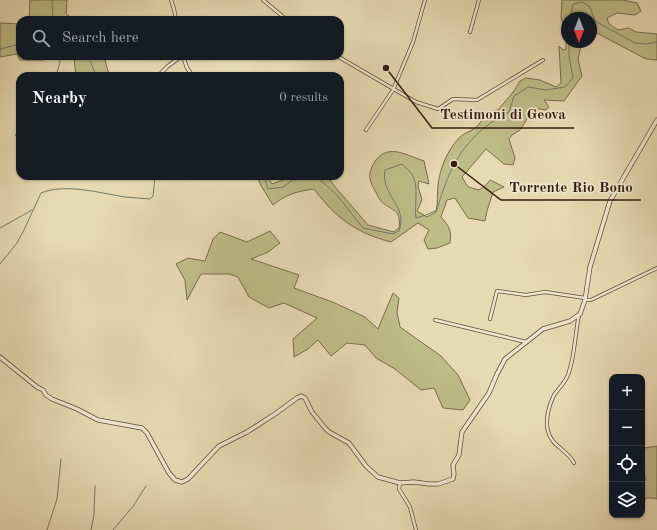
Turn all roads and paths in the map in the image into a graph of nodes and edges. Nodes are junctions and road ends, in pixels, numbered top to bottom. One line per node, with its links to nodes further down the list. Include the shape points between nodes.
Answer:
1 (171, 0): 5 (street)
2 (263, 0): 6 (street)
3 (425, 0): 14 (street, via 413,42)
4 (479, 0): 7 (street)
5 (175, 16)
6 (282, 16)
7 (470, 32)
8 (177, 60): 12 (street)
9 (184, 60): 13 (street)
10 (344, 60): 14 (street)
11 (543, 60): 14 (street, via 477,100 453,99 438,109 416,102)
12 (162, 72)
13 (190, 72)
14 (393, 90): 16 (street)
15 (657, 120): 18 (street, via 610,201 590,266)
16 (366, 130)
17 (657, 268): 18 (street, via 592,300)
18 (585, 299): 19 (street); 20 (street, via 545,292 526,295 497,291)
19 (580, 314): 22 (street, via 543,329); 24 (street, via 569,373 553,397 547,415 548,431 552,441 571,456)
20 (490, 319)
21 (435, 320): 22 (street)
22 (526, 342): 25 (street, via 505,359 489,393 464,427 459,455 453,465 453,479 434,484)
23 (0, 357): 25 (street, via 52,399 98,420 142,428 175,480 188,479 219,446 247,432 301,396 325,428 349,443 378,477)
24 (574, 463)
25 (400, 483): 26 (street, via 399,489 410,507)
26 (416, 530)

